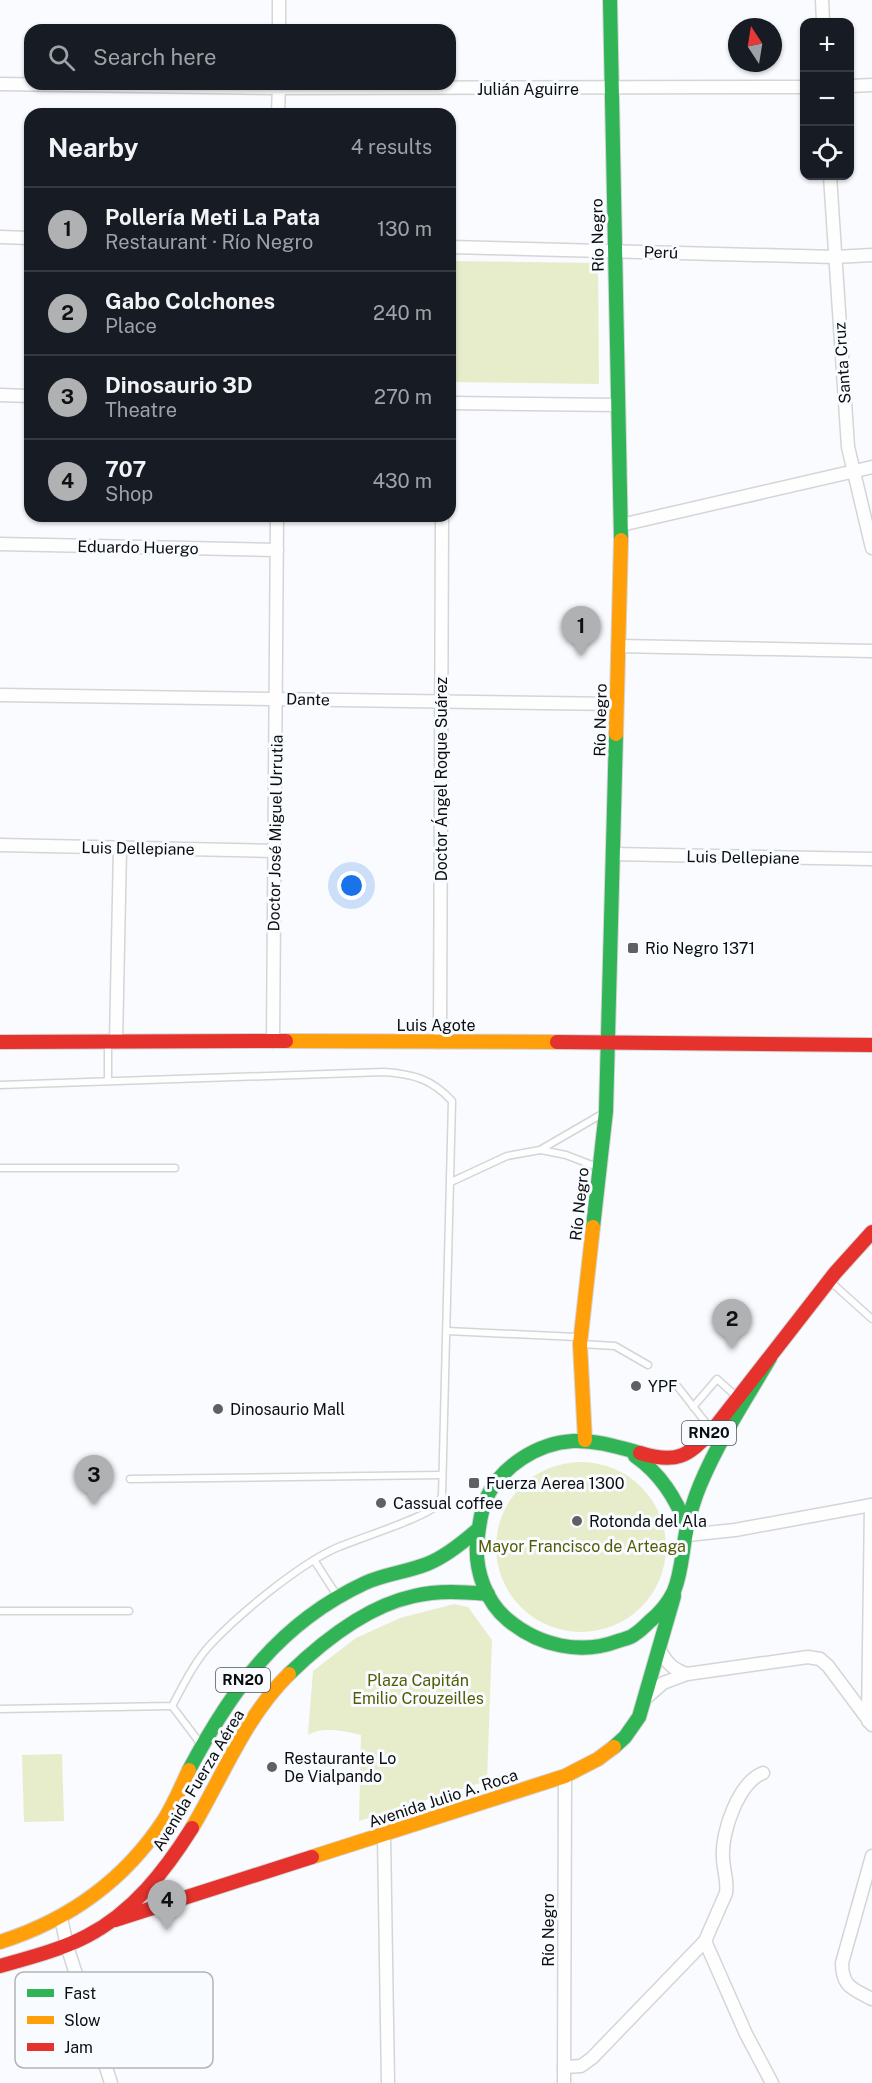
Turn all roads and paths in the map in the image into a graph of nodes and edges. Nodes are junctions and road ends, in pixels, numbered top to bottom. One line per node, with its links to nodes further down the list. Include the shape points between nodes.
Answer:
1 (279, 0): 5 (street)
2 (609, 0): 12 (main road, Río Negro)
3 (822, 0): 4 (street)
4 (823, 18)
5 (279, 24)
6 (0, 84): 7 (street, Julián Aguirre)
7 (24, 84)
8 (854, 86): 9 (street)
9 (872, 86)
10 (800, 87): 12 (street, Julián Aguirre)
11 (456, 88): 12 (street, Julián Aguirre)
12 (611, 89): 19 (main road, Río Negro)
13 (279, 90): 14 (street)
14 (278, 108)
15 (830, 180): 21 (street, Santa Cruz)
16 (0, 237): 17 (street)
17 (24, 238)
18 (456, 247): 19 (street, Perú)
19 (614, 251): 21 (street, Perú); 25 (main road, Río Negro)
20 (872, 255): 21 (street, Perú)
21 (835, 257): 27 (street, Santa Cruz)
22 (0, 395): 23 (street)
23 (24, 396)
24 (456, 403): 25 (street)
25 (617, 405): 30 (main road, Río Negro)
26 (872, 467): 27 (street)
27 (853, 472): 30 (street); 32 (street, Santa Cruz)
28 (277, 522): 33 (street, Doctor José Miguel Urrutia)
29 (442, 522): 38 (street, Doctor Ángel Roque Suárez)
30 (621, 525): 34 (main road, Río Negro)
31 (0, 544): 33 (street, Eduardo Huergo)
32 (872, 548)
33 (277, 550): 37 (street, Doctor José Miguel Urrutia)
34 (618, 646): 35 (street); 39 (main road, Río Negro)
35 (872, 651)
36 (0, 695): 37 (street, Dante)
37 (276, 699): 38 (street, Dante); 42 (street, Doctor José Miguel Urrutia)
38 (442, 701): 39 (street, Dante); 48 (street, Doctor Ángel Roque Suárez)
39 (617, 704): 43 (main road, Río Negro)
40 (0, 845): 41 (street, Luis Dellepiane)
41 (120, 848): 42 (street, Luis Dellepiane); 46 (street)
42 (275, 851): 47 (street, Doctor José Miguel Urrutia)
43 (613, 854): 44 (street, Luis Dellepiane); 49 (main road, Río Negro)
44 (872, 859)
45 (0, 1042): 46 (main road, Luis Agote)
46 (112, 1042): 47 (main road, Luis Agote); 51 (lane)
47 (273, 1042): 48 (main road, Luis Agote)
48 (440, 1042): 49 (main road, Luis Agote)
49 (609, 1043): 50 (main road, Luis Agote); 53 (main road, Río Negro)
50 (872, 1045)
51 (108, 1081): 52 (lane); 58 (lane, via 408,1074 440,1088 452,1101)
52 (0, 1085)
53 (606, 1112): 54 (lane); 57 (main road, Río Negro)
54 (540, 1150): 57 (lane); 58 (lane, via 507,1156)
55 (0, 1168): 56 (lane)
56 (175, 1168)
57 (600, 1168): 63 (main road, Río Negro)
58 (451, 1182): 62 (lane)
59 (872, 1232): 60 (main road, Avenida Julio A. Roca / RN20)
60 (829, 1281): 61 (lane); 64 (main road, Avenida Julio A. Roca / RN20)
61 (872, 1319)
62 (447, 1331): 63 (lane); 72 (lane)
63 (580, 1341): 65 (lane, via 615,1346); 70 (main road, Río Negro)
64 (770, 1358): 67 (main road, Avenida Julio A. Roca / RN20); 75 (main road, Avenida Julio A. Roca / RN20, via 707,1469)
65 (648, 1365)
66 (678, 1387): 68 (lane)
67 (738, 1398): 68 (lane, via 717,1379); 69 (main road, Avenida Julio A. Roca / RN20)
68 (693, 1407): 69 (lane)
69 (712, 1431): 71 (main road, Avenida Julio A. Roca / RN20, via 691,1451 674,1458 657,1459)
70 (585, 1440): 71 (main road, Avenida Julio A. Roca / RN20); 76 (main road, Avenida Julio A. Roca / RN20, via 559,1442 535,1450 513,1465 495,1484)
71 (623, 1449): 75 (main road, Avenida Julio A. Roca / RN20, via 647,1463 666,1483)
72 (442, 1475): 73 (lane); 77 (lane, via 438,1505)
73 (130, 1479)
74 (871, 1505): 75 (street, via 735,1530); 88 (street)
75 (687, 1530): 78 (main road, Avenida Julio A. Roca / RN20)
76 (476, 1532): 79 (main road, Avenida Julio A. Roca / RN20, via 477,1564); 80 (main road, Avenida Fuerza Aérea / RN20, via 431,1563 377,1578)
77 (314, 1560): 80 (lane); 86 (lane, via 210,1645)
78 (675, 1591): 79 (main road, Avenida Julio A. Roca / RN20, via 663,1611 646,1627 605,1647 582,1650 537,1641 501,1613); 83 (main road, Avenida Julio A. Roca)
79 (488, 1594): 95 (main road, Avenida Fuerza Aérea / RN20, via 444,1591 394,1601 354,1622 312,1653 267,1698 174,1855 142,1894)
80 (338, 1597): 89 (main road, Avenida Fuerza Aérea / RN20, via 263,1656 230,1697)
81 (0, 1611): 82 (lane)
82 (129, 1611)
83 (659, 1649): 84 (street, via 668,1664); 85 (main road, Avenida Julio A. Roca)
84 (687, 1674): 85 (street, via 663,1683); 88 (street, via 808,1657 820,1659)
85 (644, 1701): 91 (main road, Avenida Julio A. Roca, via 630,1733 619,1744)
86 (172, 1706): 87 (lane); 89 (lane)
87 (0, 1709)
88 (870, 1723)
89 (202, 1746): 94 (main road, Avenida Fuerza Aérea / RN20, via 165,1818 136,1858 103,1889)
90 (764, 1773): 96 (street, via 750,1781 731,1814 722,1854 728,1885)
91 (565, 1776): 92 (main road, Avenida Julio A. Roca); 102 (street, Río Negro)
92 (384, 1835): 95 (main road, Avenida Julio A. Roca); 105 (street)
93 (872, 1856): 101 (street, via 842,1963 842,1976 849,1987)
94 (61, 1918): 97 (main road, Avenida Fuerza Aérea / RN20); 98 (street)
95 (113, 1920): 98 (main road, Avenida Fuerza Aérea / RN20)
96 (705, 1941): 102 (street, via 592,2058 581,2066); 107 (street)
97 (0, 1942)
98 (67, 1946): 99 (main road, Avenida Fuerza Aérea / RN20); 100 (street)
99 (0, 1966)
100 (75, 1972)
101 (872, 1999)
102 (564, 2067): 106 (street, Río Negro)
103 (106, 2068): 104 (street)
104 (111, 2083)
105 (388, 2083)
106 (564, 2083)
107 (772, 2083)

